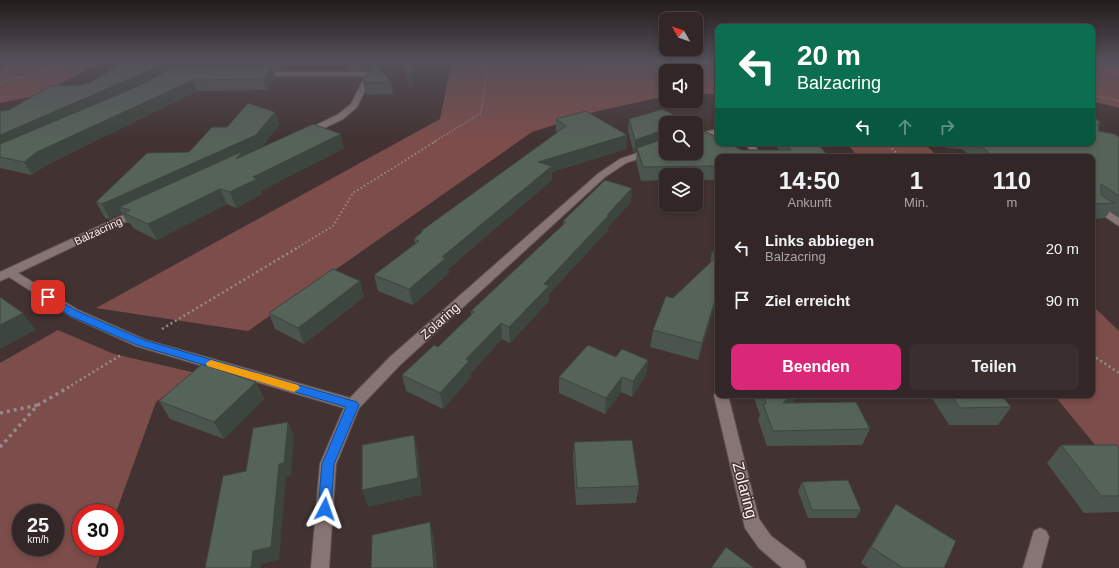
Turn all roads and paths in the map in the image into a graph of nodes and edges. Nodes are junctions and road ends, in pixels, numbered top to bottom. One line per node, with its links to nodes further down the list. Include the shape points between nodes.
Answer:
1 (364, 87): 7 (street, via 354,105 340,117)
2 (484, 87): 15 (path, via 481,113 353,193 333,226)
3 (1095, 95): 4 (path)
4 (1119, 101)
5 (715, 132): 6 (street)
6 (703, 134)
7 (296, 138)
8 (889, 146): 10 (path)
9 (659, 148): 20 (street, Zolaring, via 623,160 602,175 395,361)
10 (898, 154)
11 (1095, 205): 13 (street)
12 (146, 209): 14 (street, Balzacring)
13 (1119, 223)
14 (5, 275): 15 (street, Balzacring, via 74,313)
15 (141, 343): 19 (path); 20 (street, Balzacring)
16 (1095, 356): 17 (path)
17 (1119, 373)
18 (722, 398): 25 (street, Zolaring, via 751,522 765,542)
19 (38, 404): 21 (path); 22 (path)
20 (353, 405): 24 (street, Zolaring, via 328,464)
21 (0, 413)
22 (0, 447)
23 (1040, 537): 26 (street)
24 (320, 568)
25 (797, 568)
26 (1032, 568)

